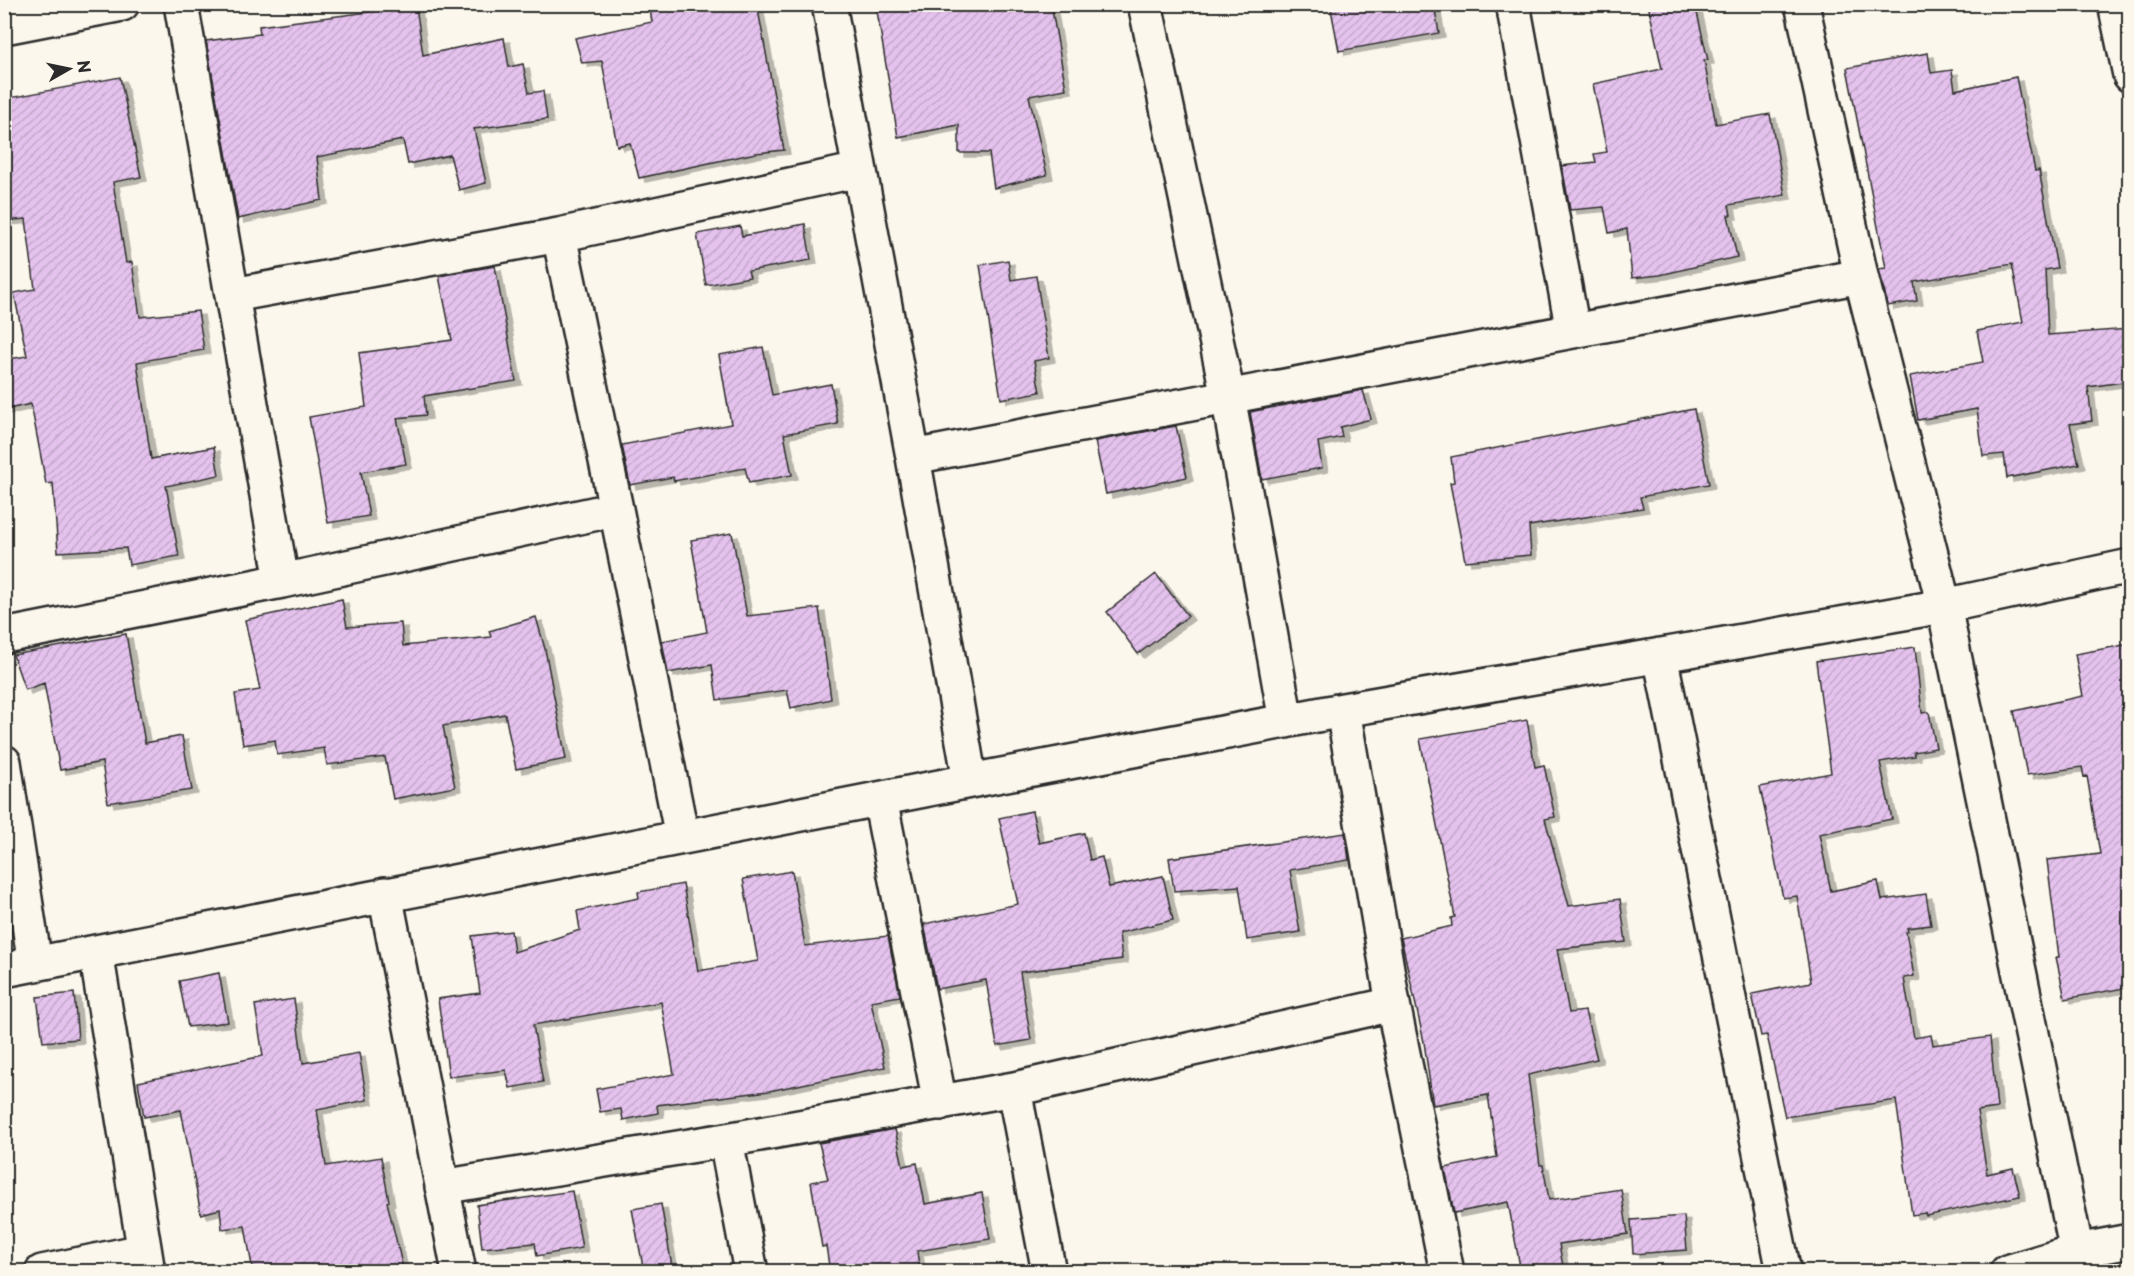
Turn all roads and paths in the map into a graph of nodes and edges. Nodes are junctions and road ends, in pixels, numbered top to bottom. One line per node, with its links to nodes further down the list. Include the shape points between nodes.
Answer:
1 (122, 4): 8 (street)
2 (181, 4): 13 (street)
3 (829, 4): 10 (street)
4 (1145, 4): 15 (street)
5 (1513, 4): 14 (street)
6 (1802, 4): 12 (street)
7 (2115, 4): 9 (street)
8 (4, 27)
9 (2130, 75)
10 (859, 170): 11 (street); 16 (street)
11 (559, 234): 13 (street); 17 (street)
12 (1861, 276): 14 (street); 20 (street)
13 (233, 295): 19 (street)
14 (1573, 331): 15 (street)
15 (1228, 396): 16 (street); 24 (street)
16 (914, 457): 26 (street)
17 (616, 509): 19 (street); 28 (street)
18 (2130, 566): 20 (street)
19 (282, 580): 21 (street)
20 (1944, 606): 22 (street); 39 (street)
21 (4, 636)
22 (1660, 655): 23 (street); 45 (street)
23 (1343, 710): 24 (street); 32 (street)
24 (1286, 721): 26 (street)
25 (4, 762): 31 (street)
26 (970, 781): 27 (street)
27 (880, 799): 28 (street); 34 (street)
28 (682, 837): 29 (street)
29 (385, 894): 30 (street); 36 (street)
30 (96, 952): 31 (street); 38 (street)
31 (20, 967)
32 (1393, 1004): 33 (street); 44 (street)
33 (1014, 1089): 34 (street); 43 (street)
34 (940, 1103): 35 (street)
35 (726, 1140): 36 (street); 42 (street)
36 (442, 1187): 41 (street)
37 (2130, 1241): 39 (street)
38 (146, 1261): 40 (street)
39 (2079, 1261): 46 (street)
40 (42, 1272)
41 (459, 1272)
42 (751, 1272)
43 (1049, 1272)
44 (1447, 1272)
45 (1784, 1272)
46 (2007, 1272)

